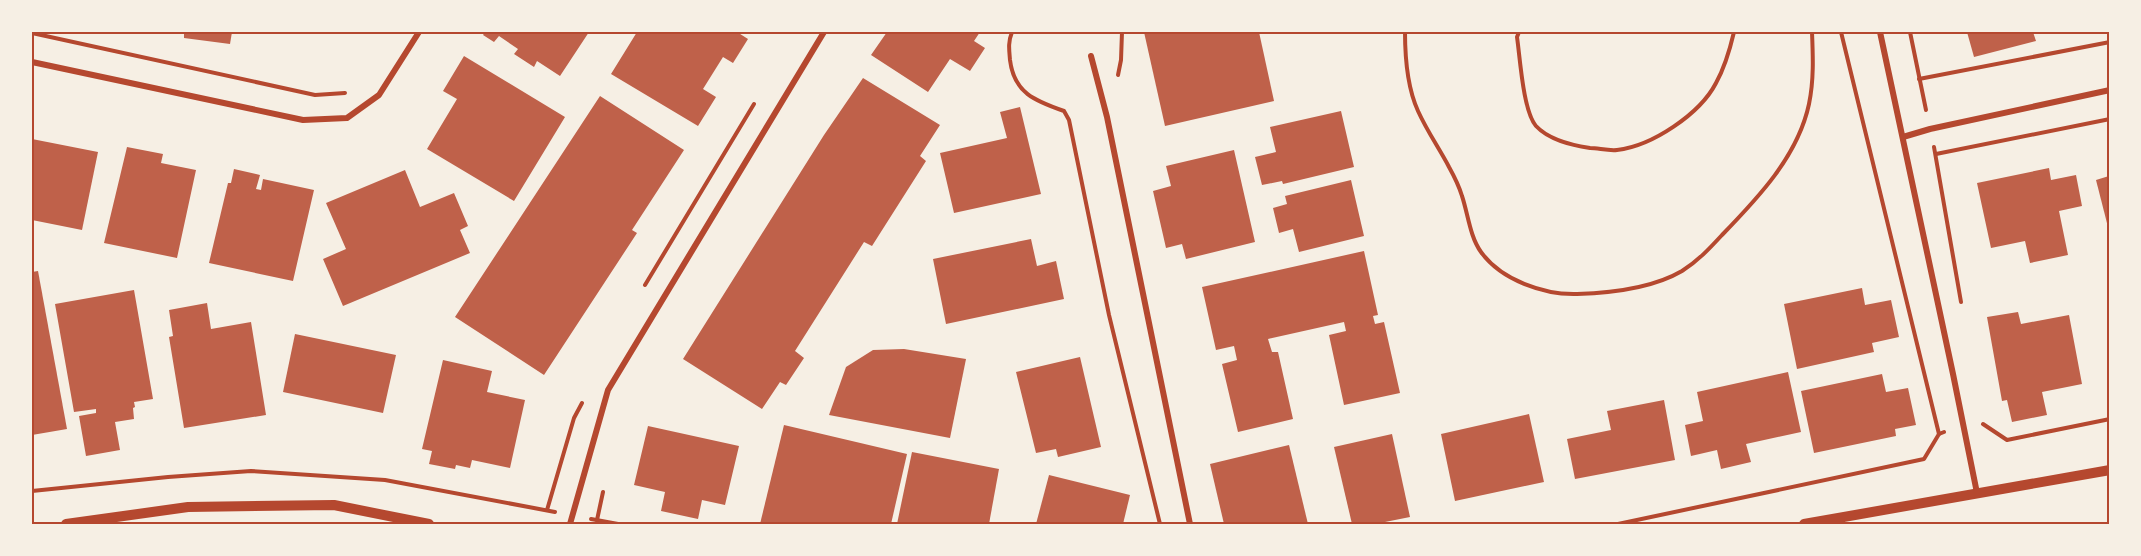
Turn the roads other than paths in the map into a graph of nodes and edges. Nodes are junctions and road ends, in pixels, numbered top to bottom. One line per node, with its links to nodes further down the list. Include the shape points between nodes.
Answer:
1 (419, 32): 5 (street, via 379,95 347,118 303,120)
2 (824, 32): 12 (street, via 608,390)
3 (1880, 32): 7 (street)
4 (1091, 56): 13 (street, via 1107,117)
5 (32, 62)
6 (2109, 90): 7 (street)
7 (1903, 137): 9 (street)
8 (2109, 470): 9 (street)
9 (1977, 493): 14 (street)
10 (66, 525): 11 (street, via 188,507 334,504)
11 (429, 525)
12 (570, 525)
13 (1190, 525)
14 (1804, 525)

